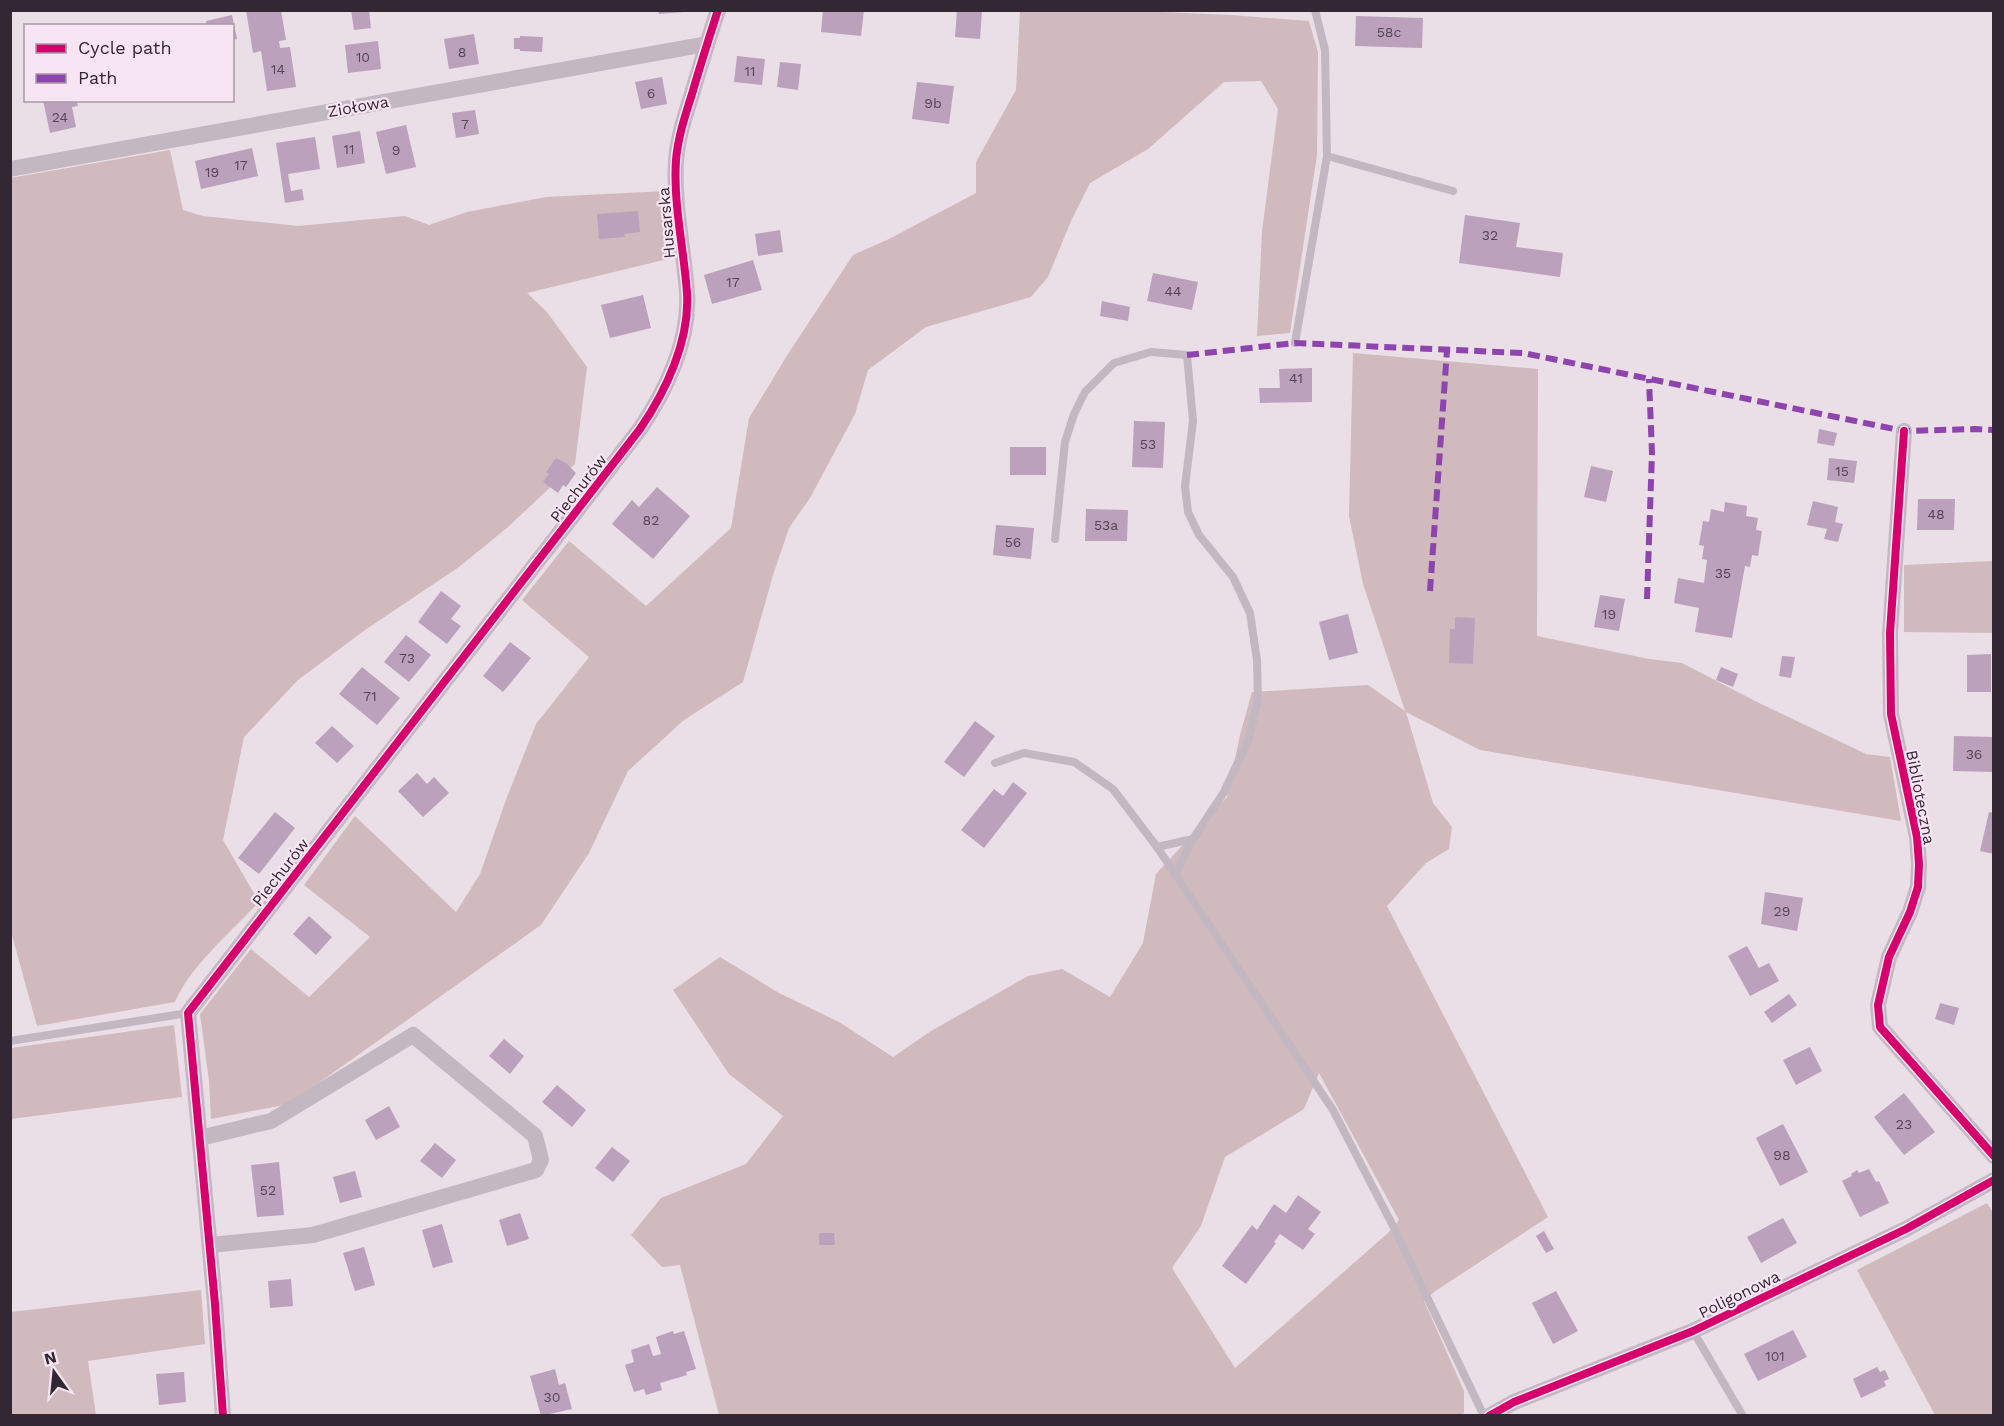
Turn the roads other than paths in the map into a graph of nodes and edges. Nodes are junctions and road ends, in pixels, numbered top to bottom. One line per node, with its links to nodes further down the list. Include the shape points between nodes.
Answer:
1 (718, 10): 3 (street, Husarska)
2 (1315, 10): 4 (lane, via 1325,51)
3 (707, 44): 5 (street, Ziołowa); 8 (street, Husarska, via 682,126 676,161 687,293 684,331 665,387)
4 (1327, 156): 6 (lane); 7 (lane)
5 (10, 169)
6 (1453, 191)
7 (1295, 343)
8 (640, 429): 15 (street, Piechurów)
9 (1904, 431): 18 (street, Biblioteczna, via 1890,633 1891,714 1919,864 1918,887 1910,912 1888,957 1878,1005 1880,1027)
10 (1054, 539): 12 (lane, via 1065,442 1085,392 1114,363 1151,352 1187,355 1193,421 1185,486 1188,512 1199,535 1233,577 1250,613 1258,700 1248,741 1224,792)
11 (995, 764): 13 (lane, via 1024,753 1074,762 1113,789)
12 (1193, 839): 13 (lane); 14 (lane)
13 (1157, 848): 14 (lane)
14 (1175, 875): 23 (lane, via 1333,1110)
15 (188, 1013): 16 (lane); 17 (street)
16 (10, 1041)
17 (200, 1138): 20 (street); 20 (street, via 271,1121 413,1035 534,1136 541,1160 536,1170 313,1235)
18 (1994, 1155)
19 (1994, 1180): 21 (street, Poligonowa, via 1906,1229)
20 (210, 1245): 22 (street)
21 (1693, 1331): 24 (street, Poligonowa, via 1514,1402); 25 (lane)
22 (223, 1416)
23 (1484, 1416)
24 (1489, 1416)
25 (1743, 1416)

